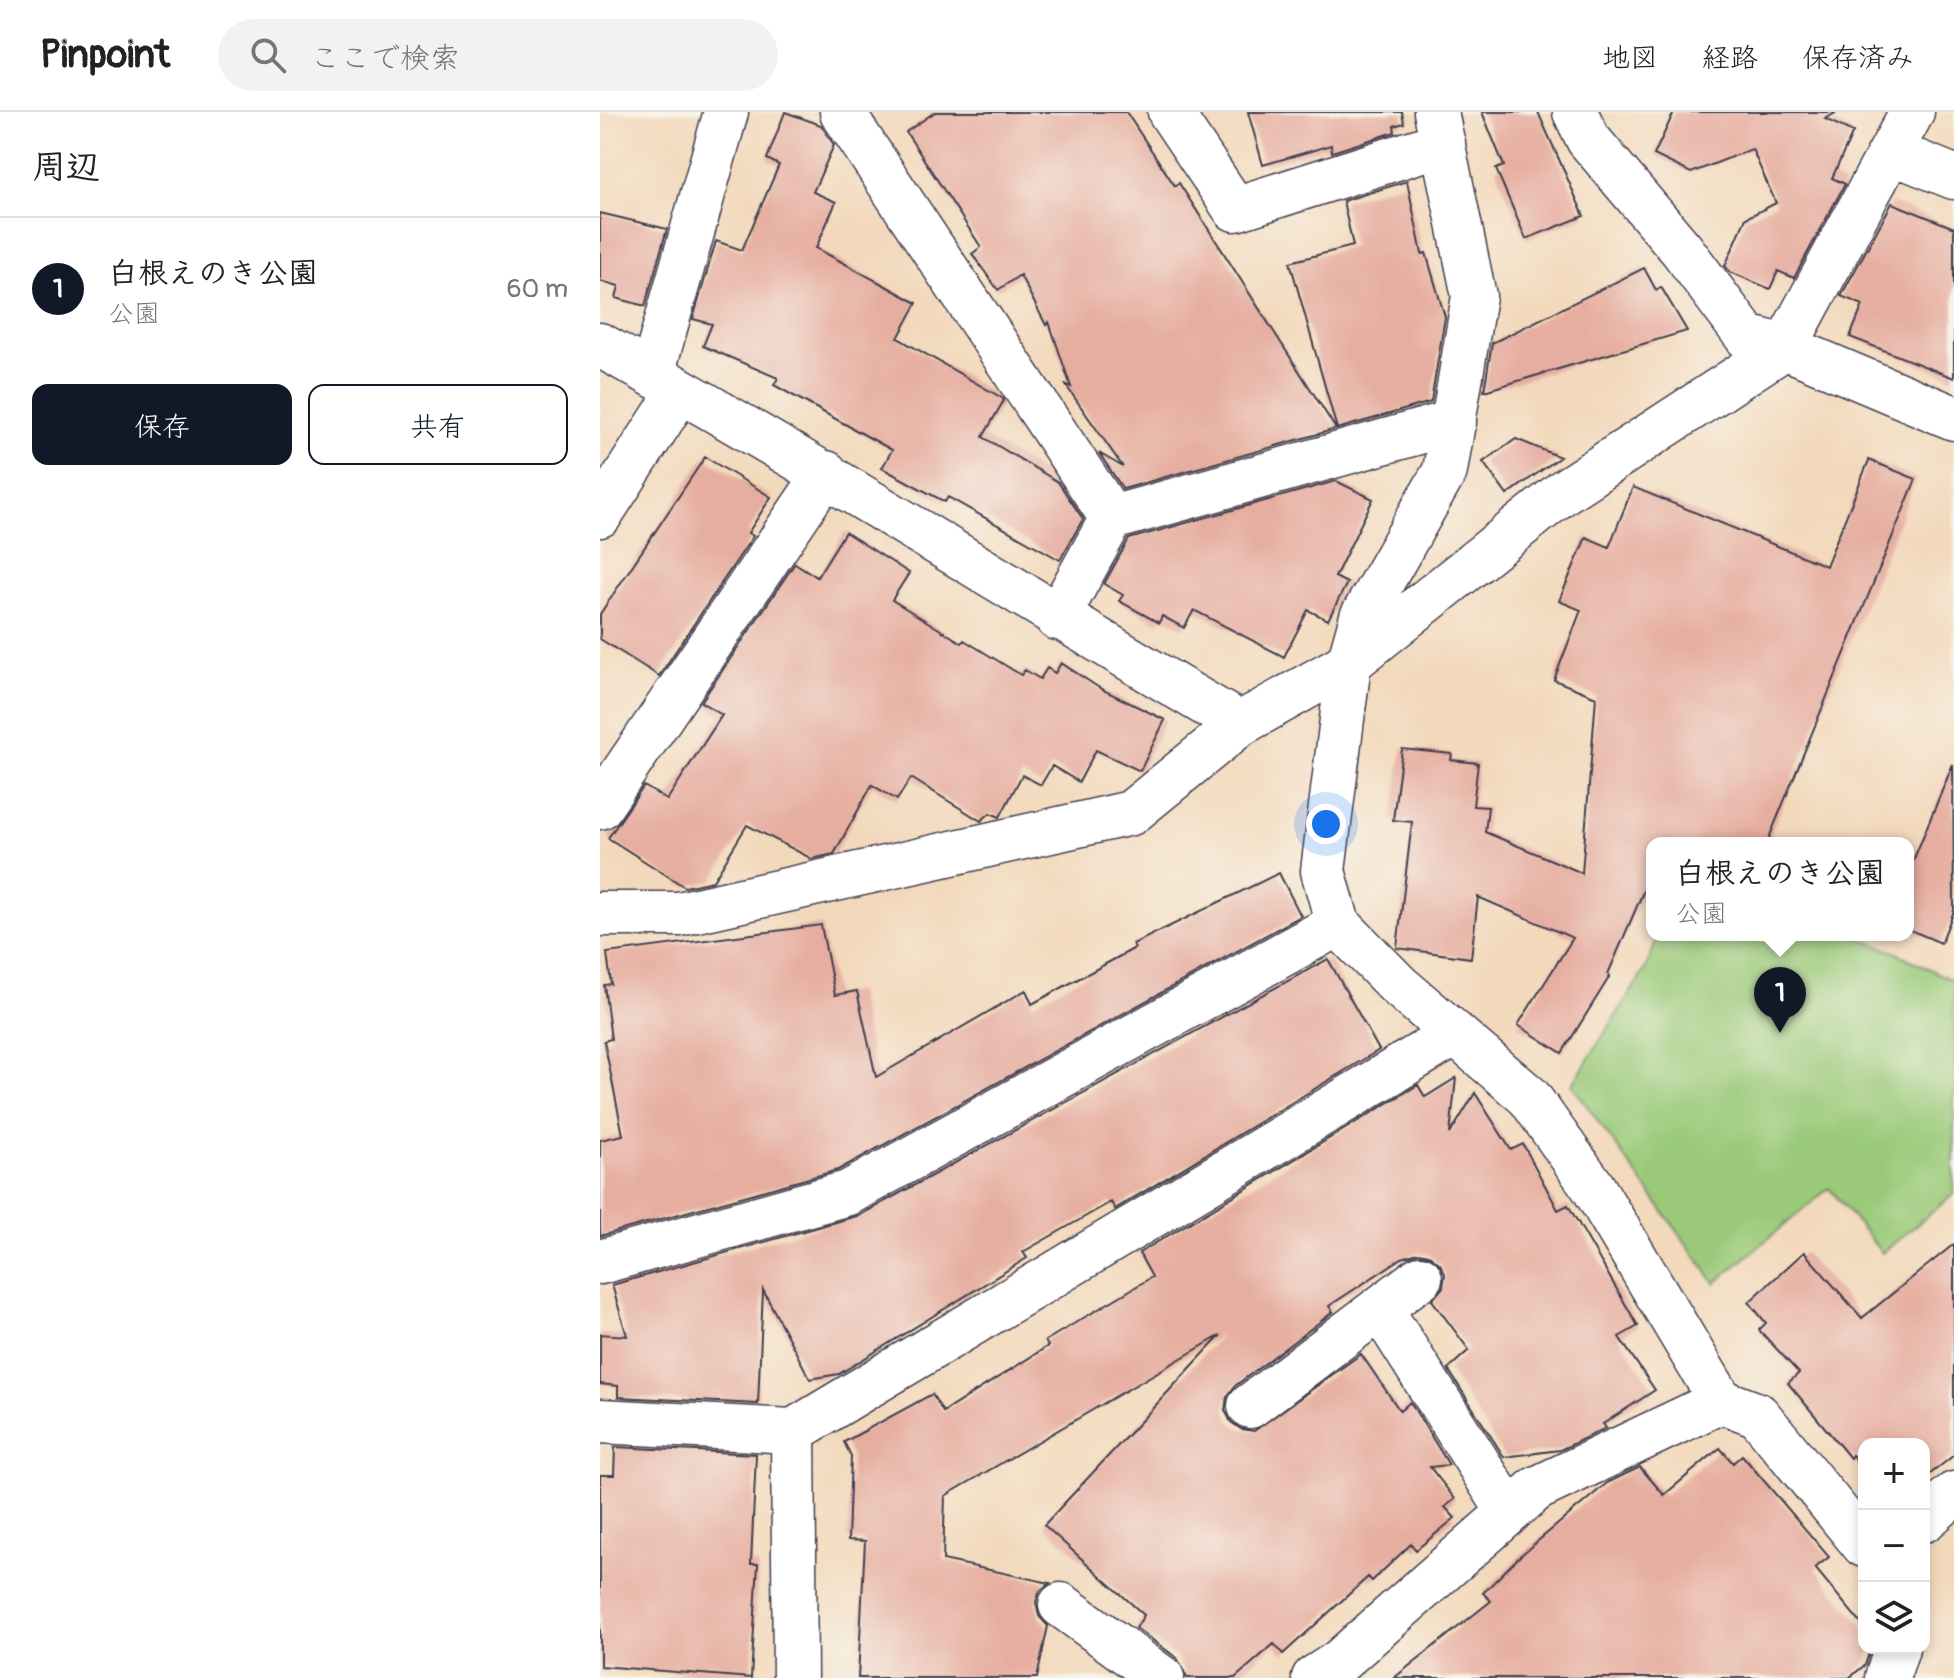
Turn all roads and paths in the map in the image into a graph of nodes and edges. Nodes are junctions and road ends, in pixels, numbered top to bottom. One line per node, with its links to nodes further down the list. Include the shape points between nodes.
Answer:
1 (726, 112): 11 (street)
2 (842, 112): 16 (street)
3 (1170, 112): 6 (street, via 1235,209)
4 (1912, 112): 7 (street)
5 (1590, 121): 10 (street, via 1747,337)
6 (1439, 127): 13 (street, via 1474,296)
7 (1892, 152): 8 (street); 10 (street)
8 (1954, 177)
9 (600, 345): 11 (street)
10 (1785, 347): 12 (street); 18 (street, via 1563,492)
11 (666, 382): 14 (street); 15 (street)
12 (1954, 418)
13 (1454, 422): 16 (street); 18 (street, via 1445,471 1362,617)
14 (826, 473): 17 (street); 20 (street)
15 (600, 515)
16 (1112, 518): 17 (street)
17 (1057, 618): 19 (street)
18 (1349, 663): 19 (street); 22 (street, via 1323,871)
19 (1240, 724): 21 (street, via 1131,813 679,914)
20 (600, 807)
21 (600, 914)
22 (1338, 924): 23 (street); 24 (street, via 848,1193)
23 (1455, 1034): 27 (street, via 1529,1097 1593,1187); 30 (street)
24 (600, 1262)
25 (1420, 1278): 26 (street)
26 (1380, 1308): 28 (street); 32 (street)
27 (1721, 1401): 32 (street, via 1536,1489); 34 (street, via 1758,1415)
28 (1250, 1406)
29 (600, 1421): 30 (street)
30 (793, 1431): 38 (street)
31 (1954, 1494): 33 (street)
32 (1509, 1512): 37 (street)
33 (1930, 1515)
34 (1858, 1538)
35 (1061, 1605): 39 (street)
36 (1895, 1654): 40 (street)
37 (1334, 1673)
38 (795, 1678)
39 (1162, 1678)
40 (1887, 1678)

